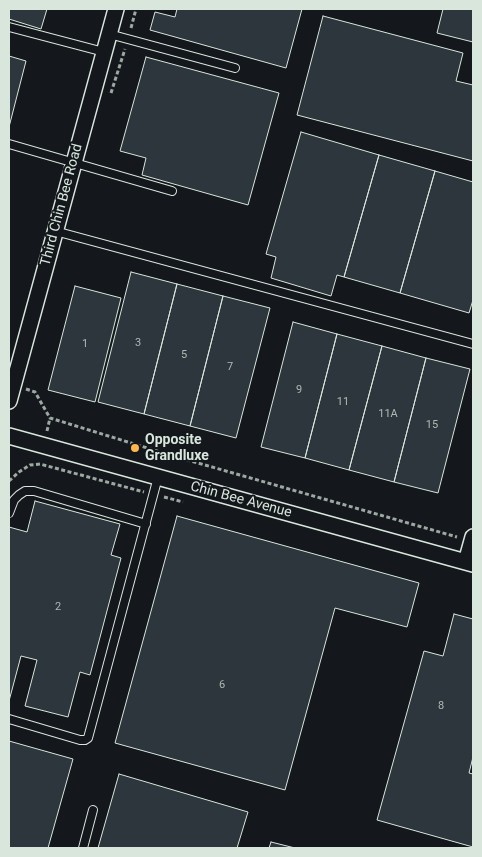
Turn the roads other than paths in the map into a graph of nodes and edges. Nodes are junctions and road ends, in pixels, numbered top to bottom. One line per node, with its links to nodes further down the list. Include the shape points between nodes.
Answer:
1 (116, 9): 3 (street, Third Chin Bee Road)
2 (9, 27): 4 (lane)
3 (109, 34): 4 (street, Third Chin Bee Road); 5 (lane)
4 (104, 52): 7 (street, Third Chin Bee Road)
5 (235, 68)
6 (9, 144): 7 (lane)
7 (74, 162): 8 (lane); 9 (street, Third Chin Bee Road)
8 (172, 191)
9 (55, 232): 10 (lane); 11 (street, Third Chin Bee Road)
10 (473, 344)
11 (15, 383): 12 (street, Third Chin Bee Road)
12 (9, 401)
13 (9, 436): 14 (street, Chin Bee Avenue)
14 (158, 477): 16 (lane); 18 (street, Chin Bee Avenue)
15 (9, 513): 16 (lane, via 14,500 26,491)
16 (146, 524): 19 (lane, via 88,738 80,740)
17 (473, 539): 18 (street)
18 (470, 563)
19 (9, 719)
20 (93, 810): 21 (lane)
21 (83, 848)

